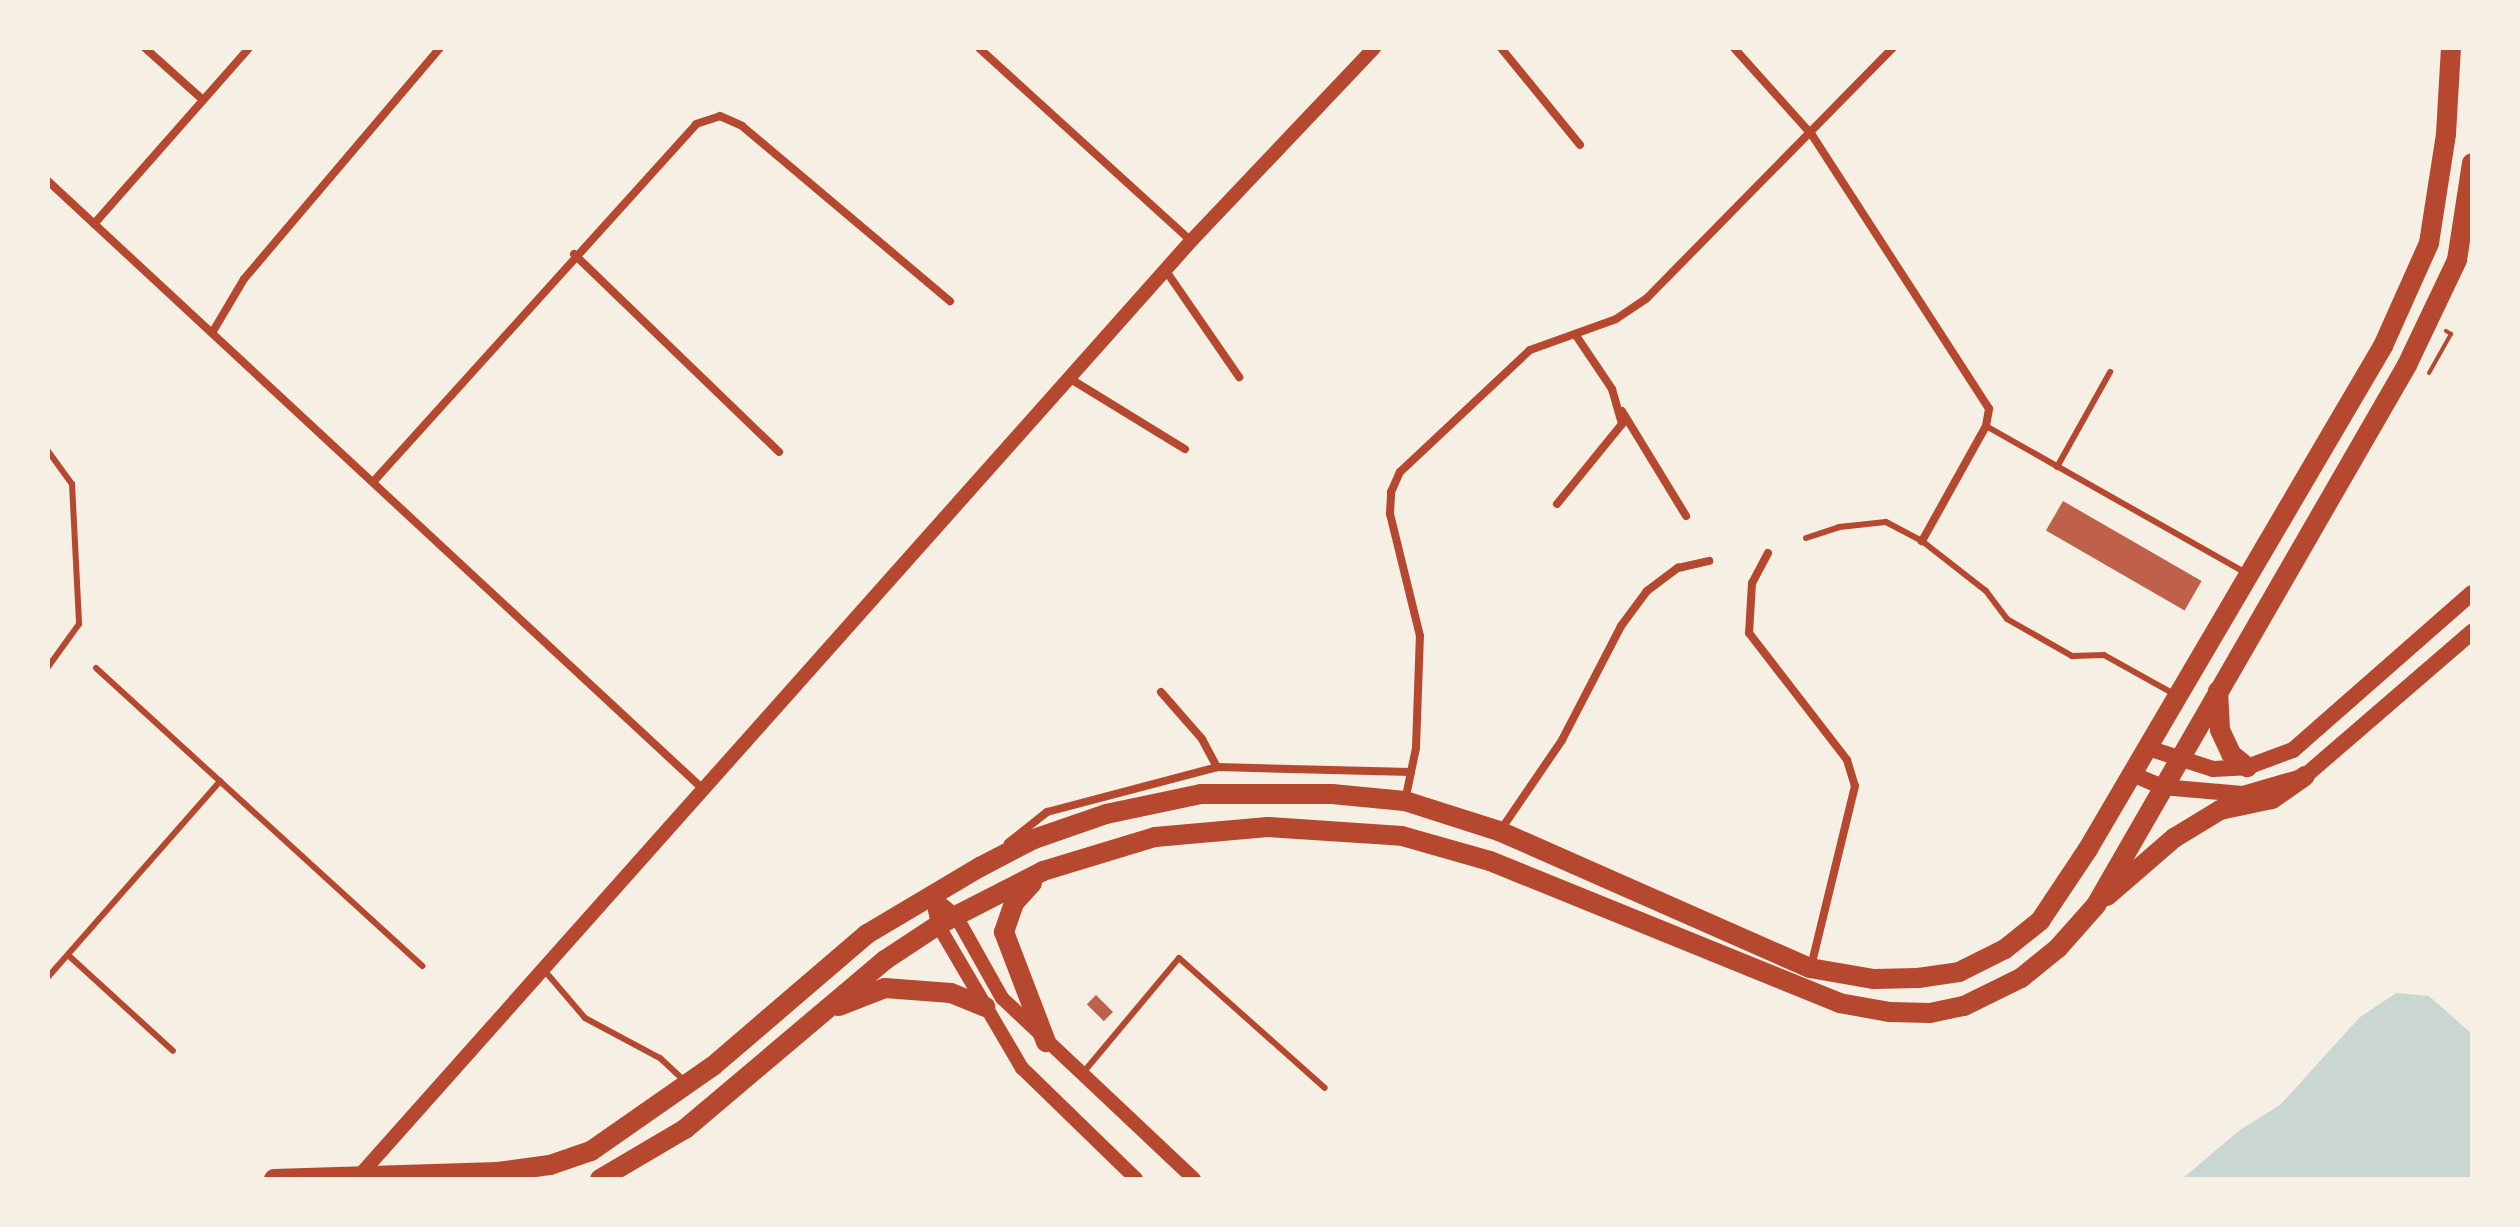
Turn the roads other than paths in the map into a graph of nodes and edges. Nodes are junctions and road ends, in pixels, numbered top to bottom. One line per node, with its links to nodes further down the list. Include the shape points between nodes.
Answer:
1 (145, 48): 10 (street)
2 (249, 48): 10 (street)
3 (440, 48): 21 (street, via 244,279)
4 (979, 48): 16 (street)
5 (1374, 48): 16 (street)
6 (1501, 48): 12 (street)
7 (1734, 48): 11 (street)
8 (1893, 48): 11 (street)
9 (2451, 48): 39 (main road, via 2446,134 2429,243 2383,346)
10 (203, 100): 15 (street)
11 (1812, 135): 22 (street, via 1647,298 1616,319); 27 (street, via 1982,396 1989,409)
12 (1580, 145)
13 (2472, 163): 18 (main road)
14 (48, 181): 15 (street)
15 (94, 224): 21 (street)
16 (1191, 241): 19 (street)
17 (574, 254): 20 (street, via 696,124 720,116 742,126); 30 (street); 32 (street)
18 (2465, 261): 44 (main road)
19 (1166, 271): 24 (street); 25 (street)
20 (950, 301)
21 (212, 333): 32 (street)
22 (1575, 334): 26 (street); 51 (street, via 1530,350 1400,472 1391,492 1390,514 1420,636)
23 (2110, 372): 31 (lane)
24 (1239, 377)
25 (1069, 378): 28 (street); 56 (street)
26 (1620, 406): 33 (street, via 1617,435); 34 (street)
27 (1986, 426): 31 (lane); 36 (street)
28 (1185, 449)
29 (48, 451): 42 (lane, via 72,484 79,624)
30 (779, 452)
31 (2057, 467): 39 (lane)
32 (373, 482): 56 (street)
33 (1557, 504)
34 (1686, 516)
35 (1806, 538): 36 (lane, via 1839,527 1886,522)
36 (1922, 541): 46 (lane, via 1986,591 2007,619 2072,656 2104,655)
37 (1768, 553): 66 (street, via 1752,583 1749,633 1847,760 1855,786)
38 (1709, 561): 58 (street, via 1678,568 1647,591 1621,626 1562,740)
39 (2249, 575): 46 (main road)
40 (2472, 593): 50 (main road, via 2293,750)
41 (2472, 632): 53 (main road)
42 (48, 667)
43 (96, 668): 54 (lane)
44 (2218, 691): 48 (main road); 50 (main road, via 2220,730 2231,754)
45 (1161, 692): 49 (street, via 1202,739)
46 (2180, 696): 47 (main road)
47 (2148, 748): 48 (main road); 52 (main road)
48 (2177, 761): 50 (main road, via 2213,769); 55 (main road)
49 (1217, 767): 51 (street); 59 (street, via 1047,812)
50 (2247, 767)
51 (1411, 772): 57 (street)
52 (2132, 774): 55 (main road); 66 (main road, via 2040,921 2005,949 1959,972 1918,978 1874,979)
53 (2305, 776): 55 (main road, via 2243,794); 62 (main road, via 2272,799 2220,810 2174,838)
54 (220, 781): 64 (lane); 65 (lane)
55 (2162, 787): 62 (main road)
56 (703, 789): 67 (street)
57 (1405, 801): 58 (main road); 59 (main road, via 1332,794 1201,794 1106,814 1034,839)
58 (1499, 831): 66 (main road)
59 (980, 867): 61 (main road)
60 (1043, 871): 62 (main road, via 1155,837 1268,827 1402,836 1490,861 1839,1003 1890,1012 1930,1013 1964,1006 2021,978 2058,948); 63 (main road); 71 (main road, via 1014,903 1004,932)
61 (932, 896): 63 (street); 74 (main road, via 867,934)
62 (2096, 905)
63 (947, 921): 69 (street); 70 (main road, via 885,960); 71 (street, via 1002,998)
64 (68, 955): 68 (lane); 72 (lane)
65 (422, 966)
66 (1810, 968)
67 (543, 970): 74 (lane, via 585,1018 660,1058); 76 (street)
68 (48, 977)
69 (985, 1007): 70 (main road, via 951,993 885,988); 79 (street, via 1031,1077)
70 (821, 1012): 78 (main road, via 685,1129)
71 (1046, 1042): 73 (street)
72 (173, 1051)
73 (1082, 1074): 75 (lane, via 1179,958); 80 (street)
74 (689, 1085): 76 (main road, via 620,1135 550,1165 498,1172)
75 (1325, 1088)
76 (360, 1175): 77 (main road)
77 (274, 1179)
78 (600, 1179)
79 (1136, 1179)
80 (1194, 1179)

